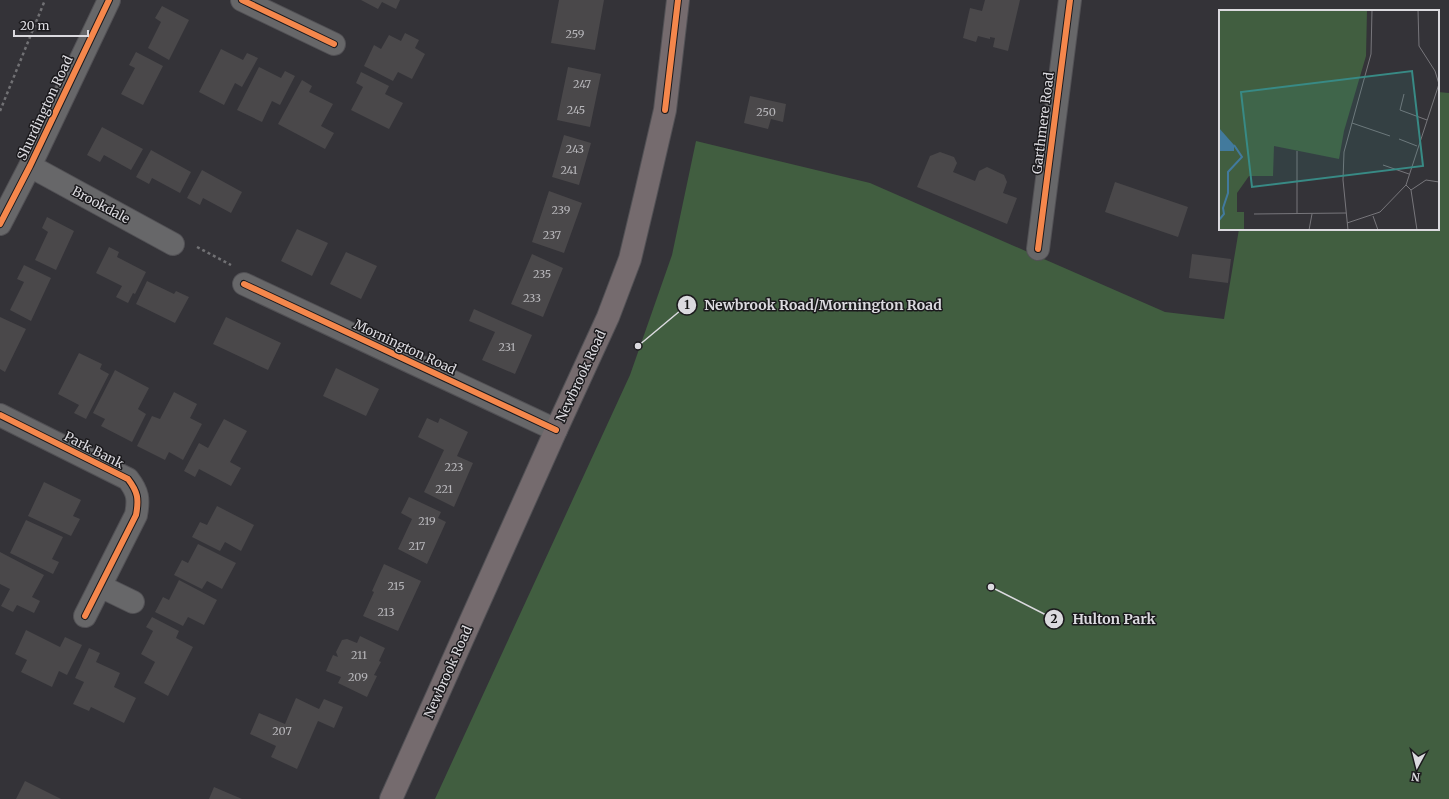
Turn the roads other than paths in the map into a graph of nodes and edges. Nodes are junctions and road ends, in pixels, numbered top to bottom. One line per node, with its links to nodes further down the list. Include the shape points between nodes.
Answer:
1 (109, 0): 6 (street, Shurdington Road)
2 (242, 0): 5 (street)
3 (678, 0): 12 (highway, Newbrook Road, via 665,110 630,259 608,317)
4 (1070, 0): 9 (street, Garthmere Road)
5 (334, 44)
6 (30, 166): 7 (street, Shurdington Road); 8 (street, Brookdale)
7 (0, 224)
8 (173, 244)
9 (1038, 249)
10 (244, 284): 12 (street, Mornington Road)
11 (0, 415): 13 (street, Park Bank, via 128,479 136,489 136,515)
12 (556, 430): 16 (highway, Newbrook Road)
13 (100, 586): 14 (street); 15 (street, Park Bank)
14 (132, 602)
15 (85, 616)
16 (391, 799)

